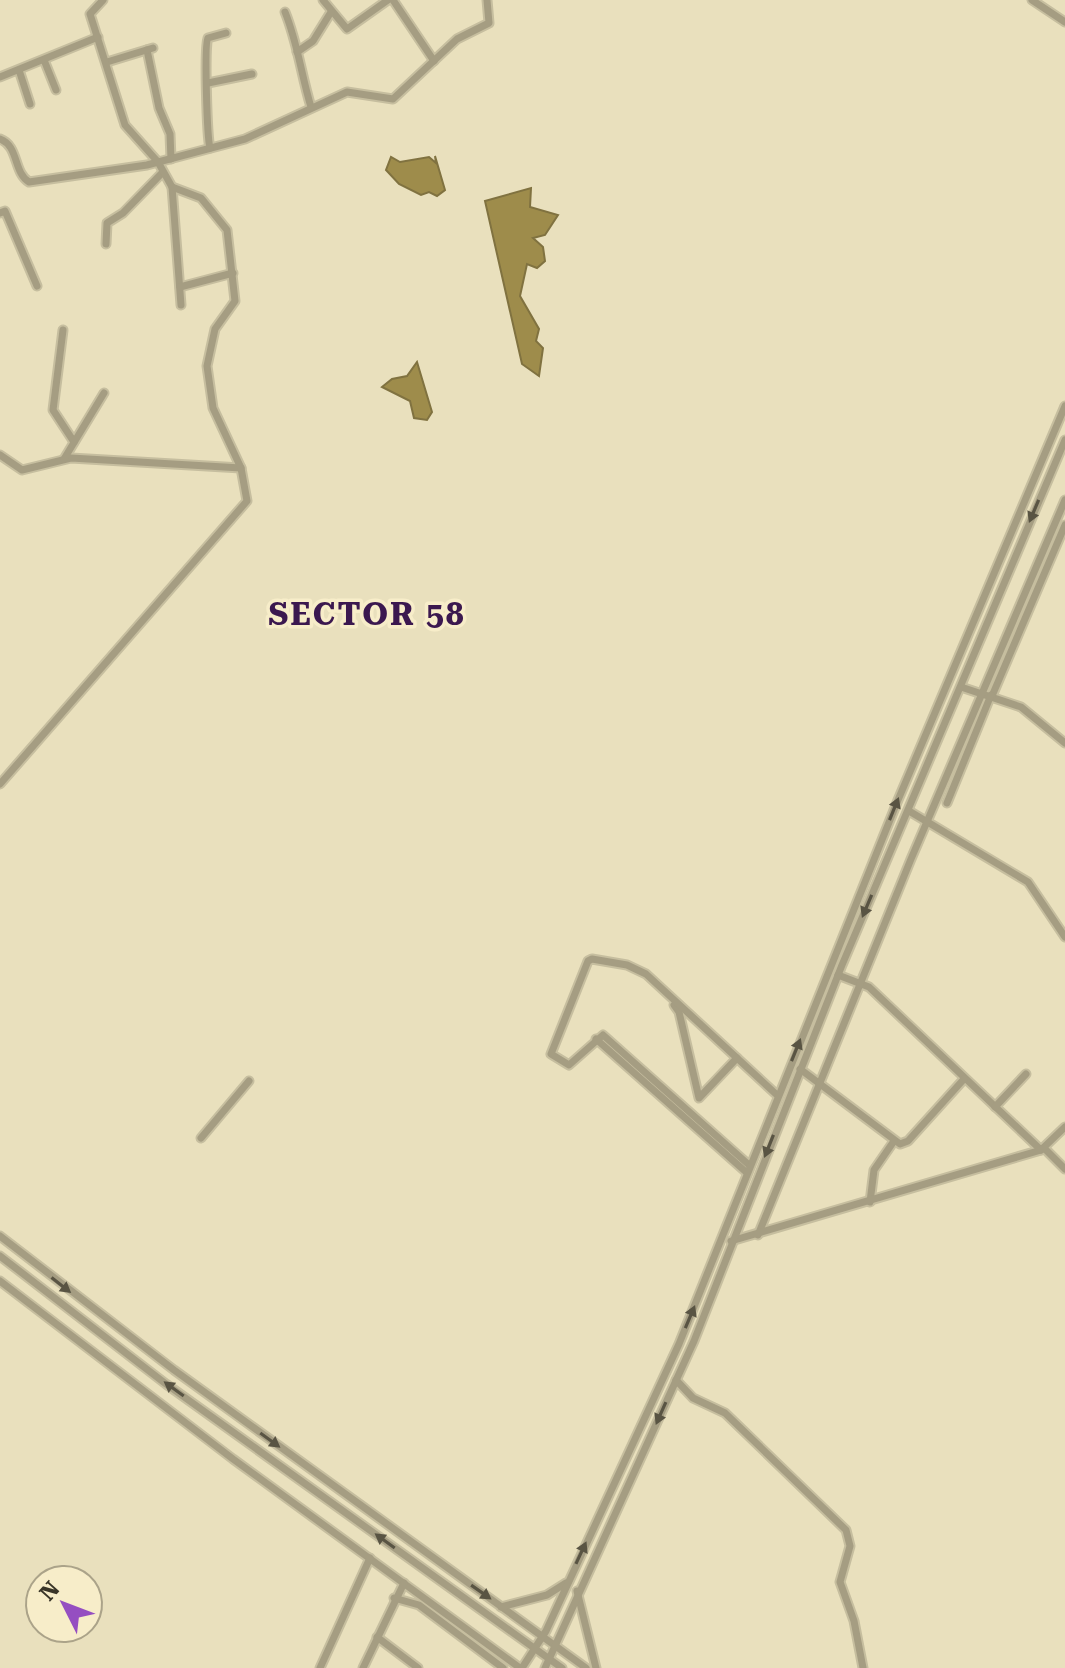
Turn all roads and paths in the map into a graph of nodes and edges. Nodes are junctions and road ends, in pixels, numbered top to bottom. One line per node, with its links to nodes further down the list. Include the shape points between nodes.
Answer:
1 (103, 0): 10 (street, via 90,13)
2 (323, 0): 7 (street)
3 (390, 0): 7 (street, via 347,29); 13 (street)
4 (487, 0): 13 (street, via 489,23 457,39)
5 (1032, 0): 8 (street)
6 (285, 12): 11 (street)
7 (331, 12): 11 (street, via 313,41)
8 (1065, 22)
9 (226, 33): 18 (street, via 204,42)
10 (98, 37): 12 (street); 14 (street)
11 (297, 52): 23 (street)
12 (44, 60): 15 (street); 20 (street)
13 (434, 61): 23 (street, via 393,99 354,90)
14 (107, 62): 19 (street); 27 (street, via 150,49 159,108 170,134)
15 (19, 70): 17 (street); 22 (street)
16 (252, 74): 18 (street)
17 (0, 77)
18 (208, 83): 26 (street)
19 (113, 88): 21 (street); 28 (street, via 125,125)
20 (56, 90)
21 (103, 90)
22 (30, 104)
23 (311, 107): 26 (street, via 273,128)
24 (164, 129): 27 (street)
25 (0, 139): 28 (street, via 9,144 29,182)
26 (210, 148): 27 (street)
27 (169, 159): 28 (street)
28 (158, 162): 29 (street)
29 (161, 174): 30 (street); 32 (street, via 107,223)
30 (172, 187): 33 (street, via 201,198 224,227); 35 (street)
31 (0, 213): 34 (street, via 5,211)
32 (106, 244)
33 (233, 273): 35 (street); 44 (street, via 235,301 215,329 207,366 213,408)
34 (37, 286)
35 (180, 287): 36 (street)
36 (181, 305)
37 (63, 330): 41 (street, via 53,410)
38 (104, 393): 41 (street)
39 (1064, 409): 64 (street, one-way to 39)
40 (1065, 440): 47 (street, one-way to 47)
41 (74, 442): 43 (street)
42 (0, 455): 43 (street, via 22,470)
43 (64, 459): 44 (street)
44 (241, 468): 50 (street, via 248,494 243,510)
45 (1065, 500): 48 (street)
46 (1065, 525): 48 (street)
47 (961, 687): 48 (street); 52 (street)
48 (988, 694): 49 (street, via 1035,716); 51 (street); 53 (street)
49 (1065, 743)
50 (0, 784)
51 (947, 803)
52 (909, 811): 53 (street); 55 (street, one-way to 55)
53 (927, 820): 54 (street, via 1028,882); 56 (street)
54 (1065, 937)
55 (838, 975): 56 (street); 59 (street)
56 (860, 982): 61 (street); 63 (street)
57 (673, 999): 58 (street); 58 (street, via 697,1096 702,1098); 70 (street, via 639,970 590,959 550,1051 569,1065 603,1035)
58 (737, 1058): 64 (street)
59 (800, 1069): 63 (street); 76 (street, one-way to 76)
60 (1026, 1074): 65 (street)
61 (964, 1079): 65 (street); 68 (street, via 908,1141)
62 (249, 1081): 67 (street)
63 (819, 1084): 68 (street); 73 (street)
64 (777, 1095): 70 (street)
65 (995, 1107): 69 (street)
66 (1065, 1127): 69 (street)
67 (201, 1138)
68 (894, 1141): 72 (street, via 874,1170)
69 (1043, 1149): 71 (street); 72 (street)
70 (748, 1168): 75 (street)
71 (1065, 1169)
72 (870, 1202): 73 (street)
73 (758, 1235): 76 (street)
74 (0, 1236): 85 (street, one-way to 85, via 174,1370)
75 (720, 1239): 76 (street); 81 (street, one-way to 75, via 679,1344)
76 (731, 1241): 79 (street)
77 (0, 1256): 89 (street, one-way to 77, via 166,1384)
78 (0, 1281): 80 (street)
79 (676, 1380): 83 (street, one-way to 83); 100 (street, via 693,1398 721,1410 846,1530 850,1546 840,1582)
80 (370, 1558): 82 (street); 91 (street)
81 (568, 1582): 85 (street, via 547,1595); 87 (street)
82 (404, 1583): 84 (street); 95 (street)
83 (577, 1591): 88 (street); 99 (street)
84 (394, 1598): 86 (street); 94 (street, via 419,1605)
85 (501, 1607): 87 (street)
86 (377, 1637): 92 (street); 93 (street)
87 (543, 1637): 88 (street); 89 (street)
88 (555, 1646): 90 (street); 98 (street)
89 (536, 1650): 90 (street); 95 (street)
90 (550, 1659): 96 (street); 97 (street)
91 (320, 1668)
92 (363, 1668)
93 (418, 1668)
94 (503, 1668)
95 (521, 1668)
96 (545, 1668)
97 (562, 1668)
98 (586, 1668)
99 (596, 1668)
100 (863, 1668)

